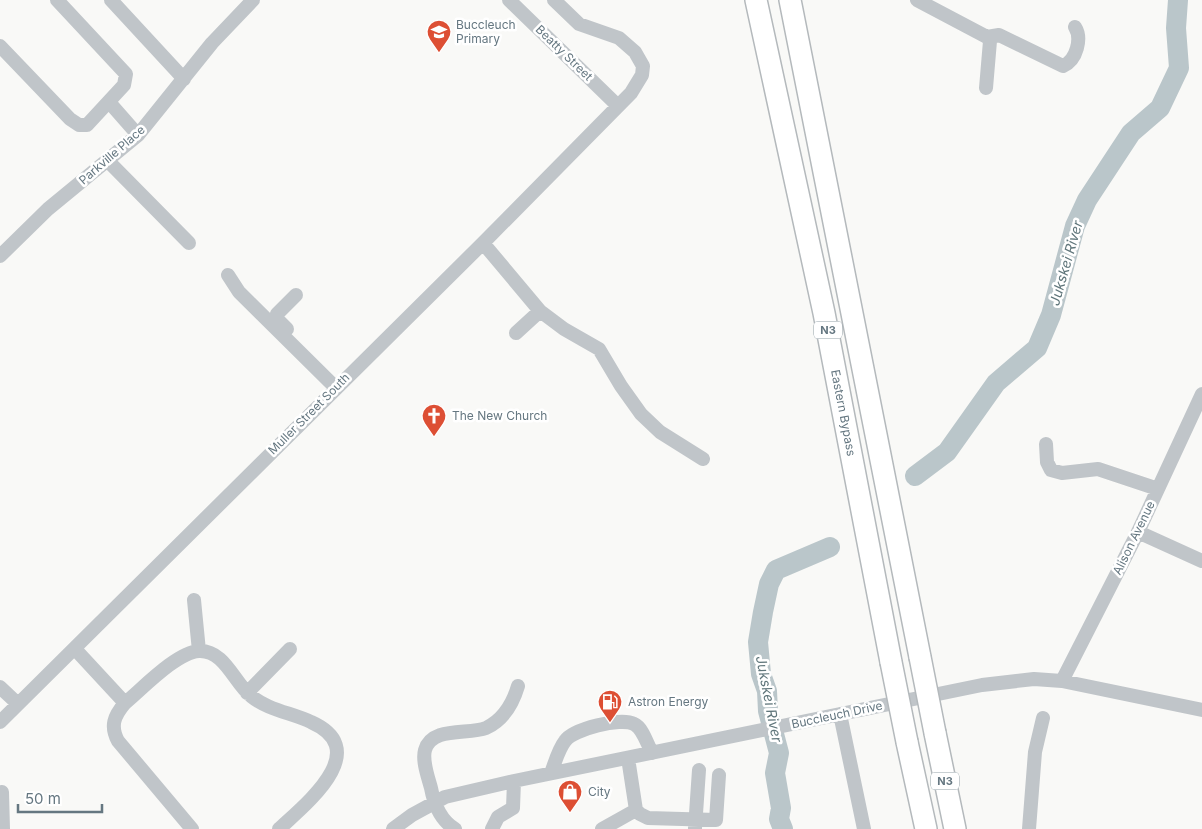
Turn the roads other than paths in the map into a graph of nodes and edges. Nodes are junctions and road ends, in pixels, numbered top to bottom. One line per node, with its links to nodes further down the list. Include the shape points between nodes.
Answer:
1 (57, 0): 14 (street, via 124,71 124,85)
2 (111, 0): 12 (street)
3 (253, 0): 12 (street, Parkville Place)
4 (509, 0): 15 (street, Beatty Street)
5 (554, 0): 15 (street, Muller Street South, via 579,24 619,38 635,52 643,66 642,76)
6 (756, 0): 65 (highway, Eastern Bypass / N3, bridge, via 824,313)
7 (790, 0): 66 (highway, N3, bridge)
8 (921, 1): 10 (street)
9 (1075, 27): 10 (street, via 1079,38 1076,49 1071,60 1063,66 999,35)
10 (988, 37): 13 (street)
11 (0, 46): 14 (street, via 79,125 87,125)
12 (184, 78): 16 (street, Parkville Place)
13 (986, 88)
14 (109, 102): 16 (street)
15 (618, 106): 19 (street, Muller Street South)
16 (138, 134): 17 (street, Parkville Place)
17 (108, 161): 18 (street); 20 (street, Parkville Place, via 48,209)
18 (189, 243)
19 (483, 243): 23 (street); 25 (street, Muller Street South)
20 (0, 256)
21 (228, 275): 25 (street, via 239,292)
22 (296, 295): 25 (street, via 276,318)
23 (540, 311): 24 (street); 28 (street, via 600,349 641,414 660,432)
24 (516, 333)
25 (338, 385): 34 (street, Muller Street South)
26 (1202, 394): 29 (street, Alison Avenue)
27 (1046, 444): 29 (street, via 1051,470 1062,473 1098,469)
28 (703, 459)
29 (1158, 490): 30 (street, Alison Avenue)
30 (1138, 532): 31 (street); 36 (street, Alison Avenue)
31 (1202, 561)
32 (194, 600): 35 (street)
33 (286, 648): 39 (street)
34 (75, 649): 40 (street); 41 (street, Muller Street South)
35 (199, 651): 39 (street, via 221,660); 40 (street, via 185,654)
36 (1062, 681): 42 (street, Buccleuch Drive); 43 (street, Buccleuch Drive, via 1034,679 982,685)
37 (518, 686): 53 (street, via 512,704 486,728 441,734 429,741 424,758)
38 (0, 687): 41 (street)
39 (244, 690): 59 (street, via 260,702 325,729 335,746 336,759 327,781)
40 (125, 703): 58 (street, via 113,724 118,741)
41 (18, 704): 45 (street, Muller Street South)
42 (1202, 710)
43 (840, 714): 46 (street, Buccleuch Drive); 64 (street)
44 (1043, 718): 67 (street, via 1035,752)
45 (0, 722)
46 (652, 753): 47 (street, Buccleuch Drive); 49 (street, via 638,727 632,723 604,725 576,732 565,740)
47 (628, 758): 49 (street, Buccleuch Drive); 54 (street)
48 (699, 770): 55 (street)
49 (551, 773): 51 (street, Buccleuch Drive)
50 (719, 775): 56 (street)
51 (514, 781): 53 (street, Buccleuch Drive, via 445,797); 62 (street, via 513,808 498,817)
52 (2, 792): 57 (street)
53 (434, 803): 60 (street, Buccleuch Drive); 61 (street, via 447,824)
54 (636, 810): 55 (street, via 648,818); 63 (street)
55 (695, 824): 56 (street)
56 (716, 825)
57 (3, 829)
58 (192, 829)
59 (279, 829)
60 (393, 829)
61 (455, 829)
62 (492, 829)
63 (602, 829)
64 (864, 829)
65 (926, 829)
66 (955, 829)
67 (1029, 829)

